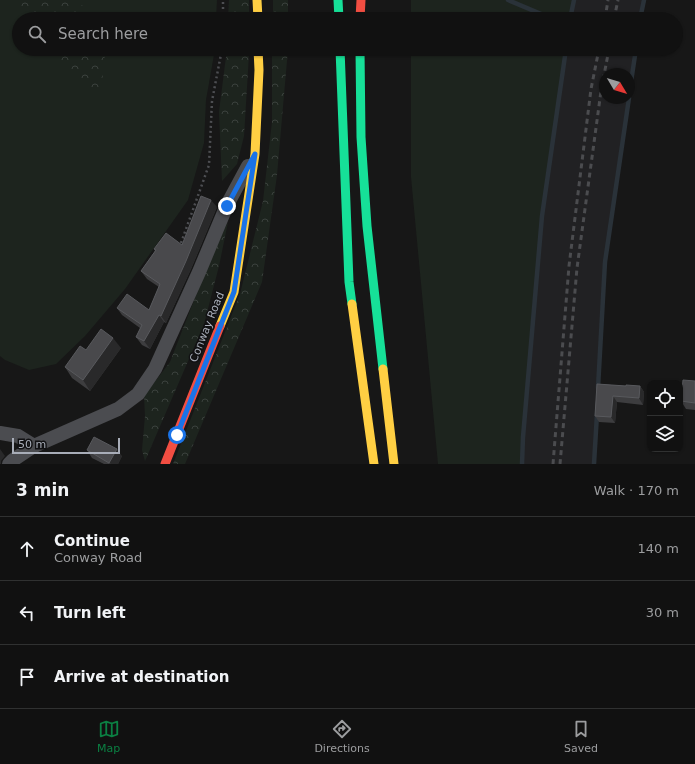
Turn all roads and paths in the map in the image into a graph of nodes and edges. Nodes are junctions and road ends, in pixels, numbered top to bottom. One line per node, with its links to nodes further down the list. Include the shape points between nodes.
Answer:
1 (224, 0): 5 (path)
2 (257, 0): 6 (main road)
3 (338, 0): 7 (main road)
4 (361, 0): 8 (main road)
5 (223, 12)
6 (258, 12)
7 (339, 12)
8 (360, 12)
9 (221, 56): 14 (path, via 212,101 209,165)
10 (258, 56): 13 (main road, Conway Road)
11 (340, 56): 19 (main road, via 349,282)
12 (360, 56): 20 (main road, via 361,137 367,226)
13 (255, 154): 16 (street, via 227,206 155,369 138,394 118,409); 18 (main road, Conway Road, via 234,292)
14 (181, 243)
15 (0, 433): 16 (street, via 18,436)
16 (34, 446): 17 (street)
17 (9, 464)
18 (165, 464)
19 (374, 464)
20 (394, 464)

